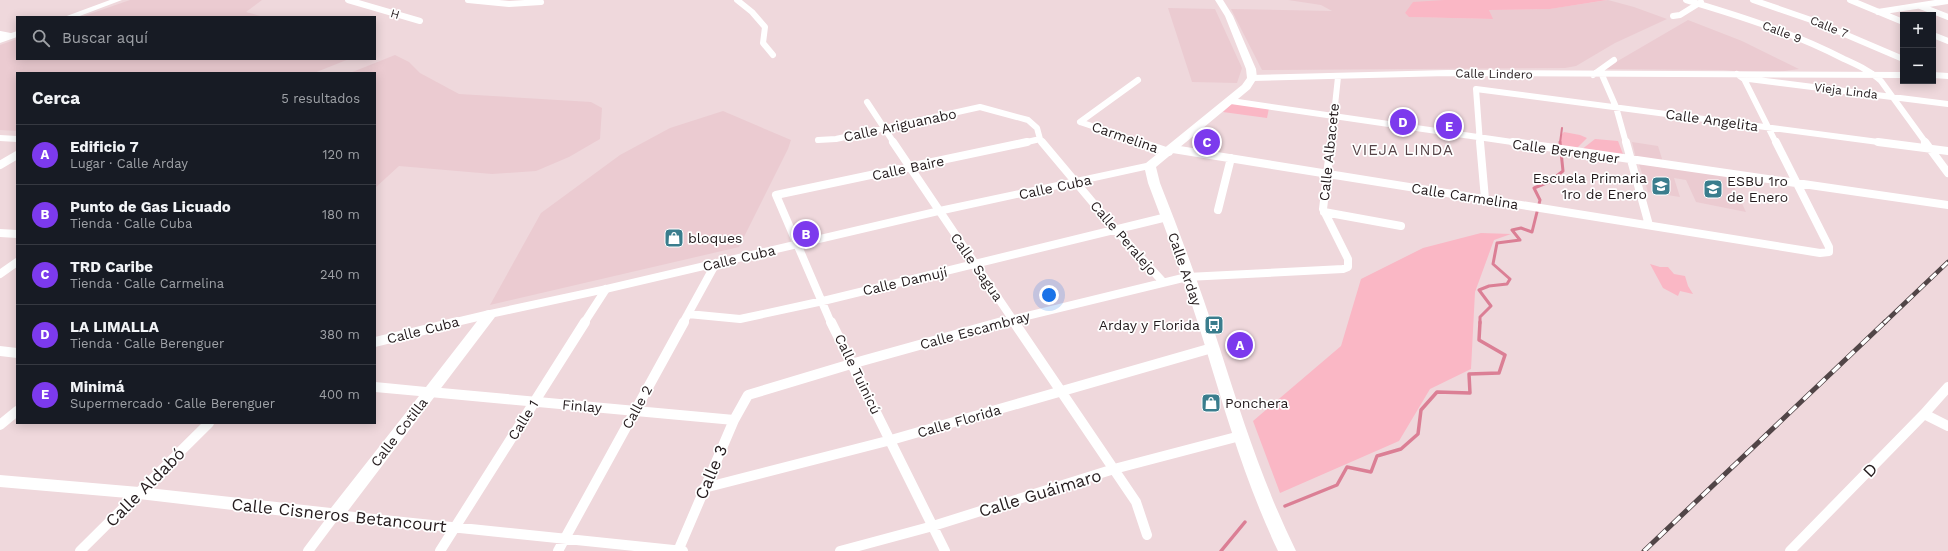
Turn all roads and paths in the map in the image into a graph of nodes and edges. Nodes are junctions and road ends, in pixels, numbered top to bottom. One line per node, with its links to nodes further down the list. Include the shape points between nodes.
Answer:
1 (118, 0): 16 (street)
2 (348, 0): 13 (street, H)
3 (378, 0): 13 (street)
4 (468, 0): 10 (street, via 509,4)
5 (737, 0): 26 (street, via 765,27 763,43)
6 (1219, 0): 37 (street, via 1251,69)
7 (1686, 0): 12 (street, Calle 9)
8 (1753, 0): 27 (street, Calle 7, via 1814,20)
9 (1850, 0): 15 (street)
10 (541, 1)
11 (1948, 1): 14 (street)
12 (1701, 2): 17 (street, via 1680,15); 31 (street, Calle 9, via 1805,40)
13 (366, 5): 19 (street, H)
14 (1918, 6): 15 (street); 18 (street)
15 (1878, 12): 20 (street)
16 (71, 16)
17 (1672, 16)
18 (1948, 17)
19 (420, 21)
20 (1900, 21)
21 (0, 34): 22 (street)
22 (14, 35): 24 (street)
23 (1936, 36): 25 (street)
24 (0, 40)
25 (1948, 41)
26 (772, 55)
27 (1900, 58)
28 (1614, 60): 29 (street)
29 (1593, 75): 30 (street, Calle Lindero); 35 (street, Calle Lindero, via 1448,73)
30 (1602, 75): 36 (street, Calle Lindero); 44 (street)
31 (1875, 75): 32 (street); 36 (street); 39 (street)
32 (1900, 75)
33 (1936, 75): 34 (street)
34 (1948, 76)
35 (1338, 77): 37 (street, Calle Lindero); 45 (street, Calle Albacete)
36 (1741, 77): 39 (street, Vieja Linda); 46 (street)
37 (1252, 78): 40 (street, via 1246,88)
38 (1138, 80): 54 (street, Carmelina, via 1080,122)
39 (1892, 97): 42 (street, Vieja Linda); 53 (street)
40 (1231, 101): 45 (street, Calle Berenguer); 54 (street)
41 (867, 102): 47 (street, Calle Sagua)
42 (1948, 104)
43 (980, 107): 47 (street, Calle Ariguanabo); 51 (street, Calle Peralejo, via 1028,120 1037,128)
44 (1616, 107): 46 (street, Calle Angelita); 49 (street, Calle Angelita, via 1476,89); 58 (street)
45 (1333, 117): 49 (street, Calle Berenguer); 63 (street, Calle Albacete)
46 (1769, 128): 53 (street, Calle Angelita); 65 (street)
47 (884, 129): 52 (street, Calle Ariguanabo); 61 (street, Calle Sagua)
48 (0, 138): 50 (street)
49 (1479, 138): 58 (street, Calle Berenguer); 67 (street)
50 (16, 139)
51 (1040, 139): 61 (street, Calle Baire); 64 (street, Calle Peralejo)
52 (818, 140)
53 (1931, 149): 55 (street, Calle Angelita); 62 (street)
54 (1171, 150): 57 (street, Calle Carmelina); 60 (street)
55 (1948, 151)
56 (16, 156): 59 (street)
57 (1231, 158): 63 (street, Calle Carmelina); 69 (street)
58 (1630, 160): 65 (street, Calle Berenguer); 73 (street)
59 (0, 165)
60 (1150, 166): 64 (street, Calle Cuba); 72 (street, Calle Arday)
61 (910, 168): 66 (street, Calle Baire); 70 (street, Calle Sagua)
62 (1948, 173)
63 (1326, 174): 67 (street, Calle Carmelina); 71 (street, Calle Albacete)
64 (1076, 183): 70 (street, Calle Cuba); 75 (street, Calle Peralejo)
65 (1797, 183): 68 (street, Calle Berenguer); 73 (street, Calle Carmelina, via 1829,247 1829,252 1820,253)
66 (776, 195): 78 (street, Calle Tuinicú)
67 (1485, 199): 73 (street, Calle Carmelina)
68 (1948, 205)
69 (1218, 210)
70 (939, 211): 78 (street, Calle Cuba); 81 (street, Calle Sagua)
71 (1324, 212): 74 (street); 82 (street, Calle Albacete, via 1348,259)
72 (1168, 217): 75 (street, Calle Damují); 84 (street, Calle Arday)
73 (1649, 225)
74 (1401, 226)
75 (1115, 229): 81 (street, Calle Damují); 85 (street, Calle Peralejo)
76 (0, 233): 77 (street)
77 (16, 234)
78 (796, 245): 80 (street, Calle Cuba); 87 (street, Calle Tuinicú)
79 (16, 263): 83 (street)
80 (716, 263): 86 (street, Calle Cuba); 89 (street, Calle 2)
81 (976, 264): 87 (street, Calle Damují); 90 (street, Calle Sagua)
82 (1348, 267): 84 (street, Calle Escambray)
83 (0, 274)
84 (1188, 277): 85 (street, Calle Escambray); 92 (street, Calle Arday)
85 (1163, 282): 90 (street, Calle Escambray)
86 (606, 289): 88 (street, Calle Cuba); 101 (street, Calle 1)
87 (822, 300): 89 (street, Calle Damují, via 740,319); 95 (street, Calle Tuinicú)
88 (490, 314): 91 (street, Calle Cuba); 98 (street, Calle Cotilla)
89 (688, 314): 102 (street, Calle 2)
90 (1013, 319): 95 (street, Calle Escambray); 99 (street, Calle Sagua)
91 (376, 342)
92 (1212, 348): 99 (street, Calle Florida); 109 (street, Calle Arday)
93 (0, 351): 94 (street)
94 (16, 353)
95 (851, 364): 100 (street, Calle Escambray); 110 (street, Calle Tuinicú)
96 (376, 387): 98 (street)
97 (1948, 387): 104 (street, D)
98 (430, 392): 101 (street, Finlay); 115 (street, Calle Cotilla)
99 (1063, 392): 110 (street, Calle Florida); 111 (street, Calle Sagua)
100 (748, 395): 105 (street, Calle 3)
101 (535, 402): 102 (street, Finlay); 117 (street, Calle 1)
102 (635, 411): 105 (street, Finlay); 119 (street, Calle 2)
103 (16, 412): 107 (street)
104 (1924, 414): 108 (street); 129 (street, D)
105 (734, 420): 113 (street, Calle 3)
106 (208, 424): 114 (street, Calle Aldabó)
107 (0, 425)
108 (1948, 426)
109 (1240, 436): 111 (street, Calle Guáimaro); 128 (street, Calle Arday, via 1256,481)
110 (891, 440): 113 (street, Calle Florida); 116 (street, Calle Tuinicú)
111 (1114, 469): 116 (street, Calle Guáimaro); 118 (street, Calle Sagua, via 1136,502)
112 (0, 481): 114 (street, Calle Cisneros Betancourt)
113 (704, 488): 124 (street, Calle 3)
114 (139, 493): 115 (street, Calle Cisneros Betancourt); 120 (street, Calle Aldabó)
115 (335, 515): 117 (street, Calle Cisneros Betancourt); 121 (street, Calle Cotilla)
116 (933, 526): 126 (street, Calle Guáimaro); 127 (street, Calle Tuinicú)
117 (455, 527): 119 (street, Calle Cisneros Betancourt); 122 (street, Calle 1)
118 (1147, 535)
119 (565, 538): 123 (street, Calle 2); 124 (street, Calle Cisneros Betancourt)
120 (80, 551)
121 (308, 551)
122 (440, 551)
123 (558, 551)
124 (678, 551): 125 (street)
125 (683, 551)
126 (840, 551)
127 (945, 551)
128 (1287, 551)
129 (1790, 551)

